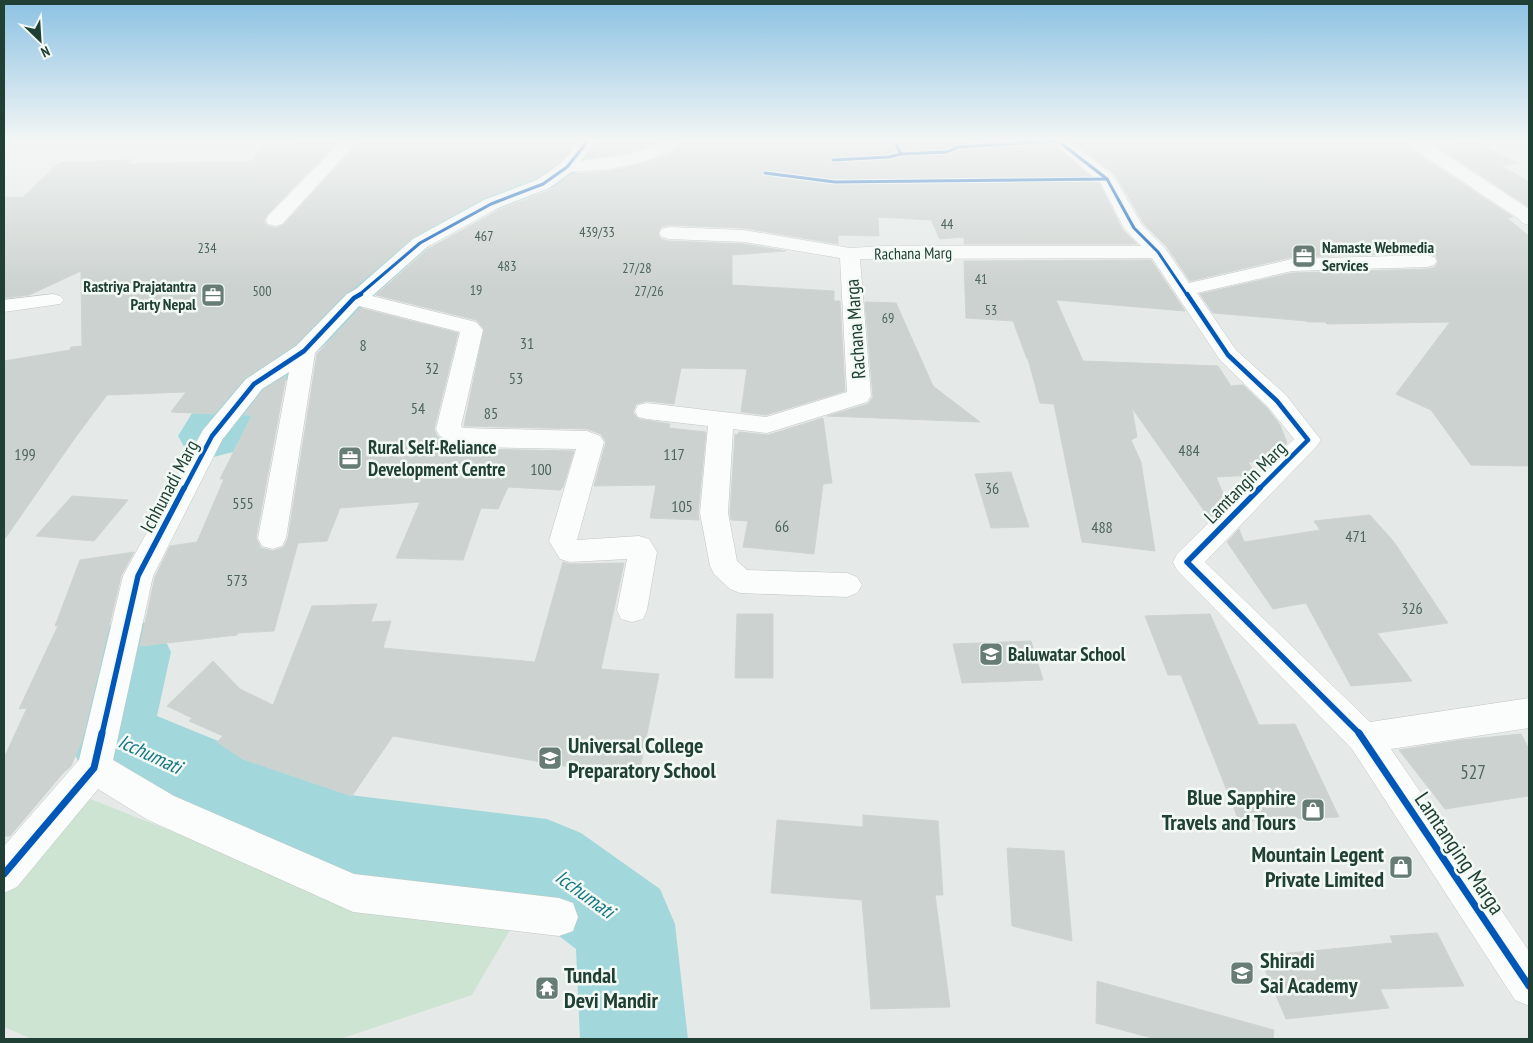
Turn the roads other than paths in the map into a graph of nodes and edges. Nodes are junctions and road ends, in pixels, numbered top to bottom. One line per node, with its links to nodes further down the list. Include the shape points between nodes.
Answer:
1 (304, 190): 5 (street)
2 (528, 190): 12 (street, Ichhunadi Marg, via 491,204 420,243)
3 (1113, 190): 8 (street, Lamtangin Marg, via 1134,228)
4 (1488, 190): 6 (street, via 1528,216)
5 (275, 220)
6 (1529, 220)
7 (669, 233): 9 (street, Rachana Marg, via 744,236)
8 (1158, 252): 9 (street, Rachana Marg); 11 (street, Lamtangin Marg)
9 (850, 254): 17 (street, Rachana Marga, via 859,396 767,425)
10 (1428, 261): 11 (street, via 1292,265)
11 (1184, 290): 22 (street, Lamtangin Marg, via 1228,355 1277,401 1308,440 1187,562)
12 (354, 298): 15 (street, Ichhunadi Marg); 20 (street, via 472,330 448,429 456,435 590,442 563,541 570,551 639,547 642,552)
13 (53, 300): 14 (street)
14 (4, 306)
15 (304, 351): 18 (street); 23 (street, Ichhunadi Marg, via 254,384 212,436 138,576)
16 (647, 412): 17 (street, Rachana Marga)
17 (720, 420): 19 (street, via 714,513 724,566 740,581)
18 (272, 538)
19 (847, 585)
20 (632, 610)
21 (1529, 714): 22 (street)
22 (1364, 738): 26 (street, Lamtanging Marga)
23 (94, 768): 24 (street, Ichhunadi Marg); 25 (street, via 161,808 353,893)
24 (4, 874)
25 (559, 917)
26 (1529, 986)

